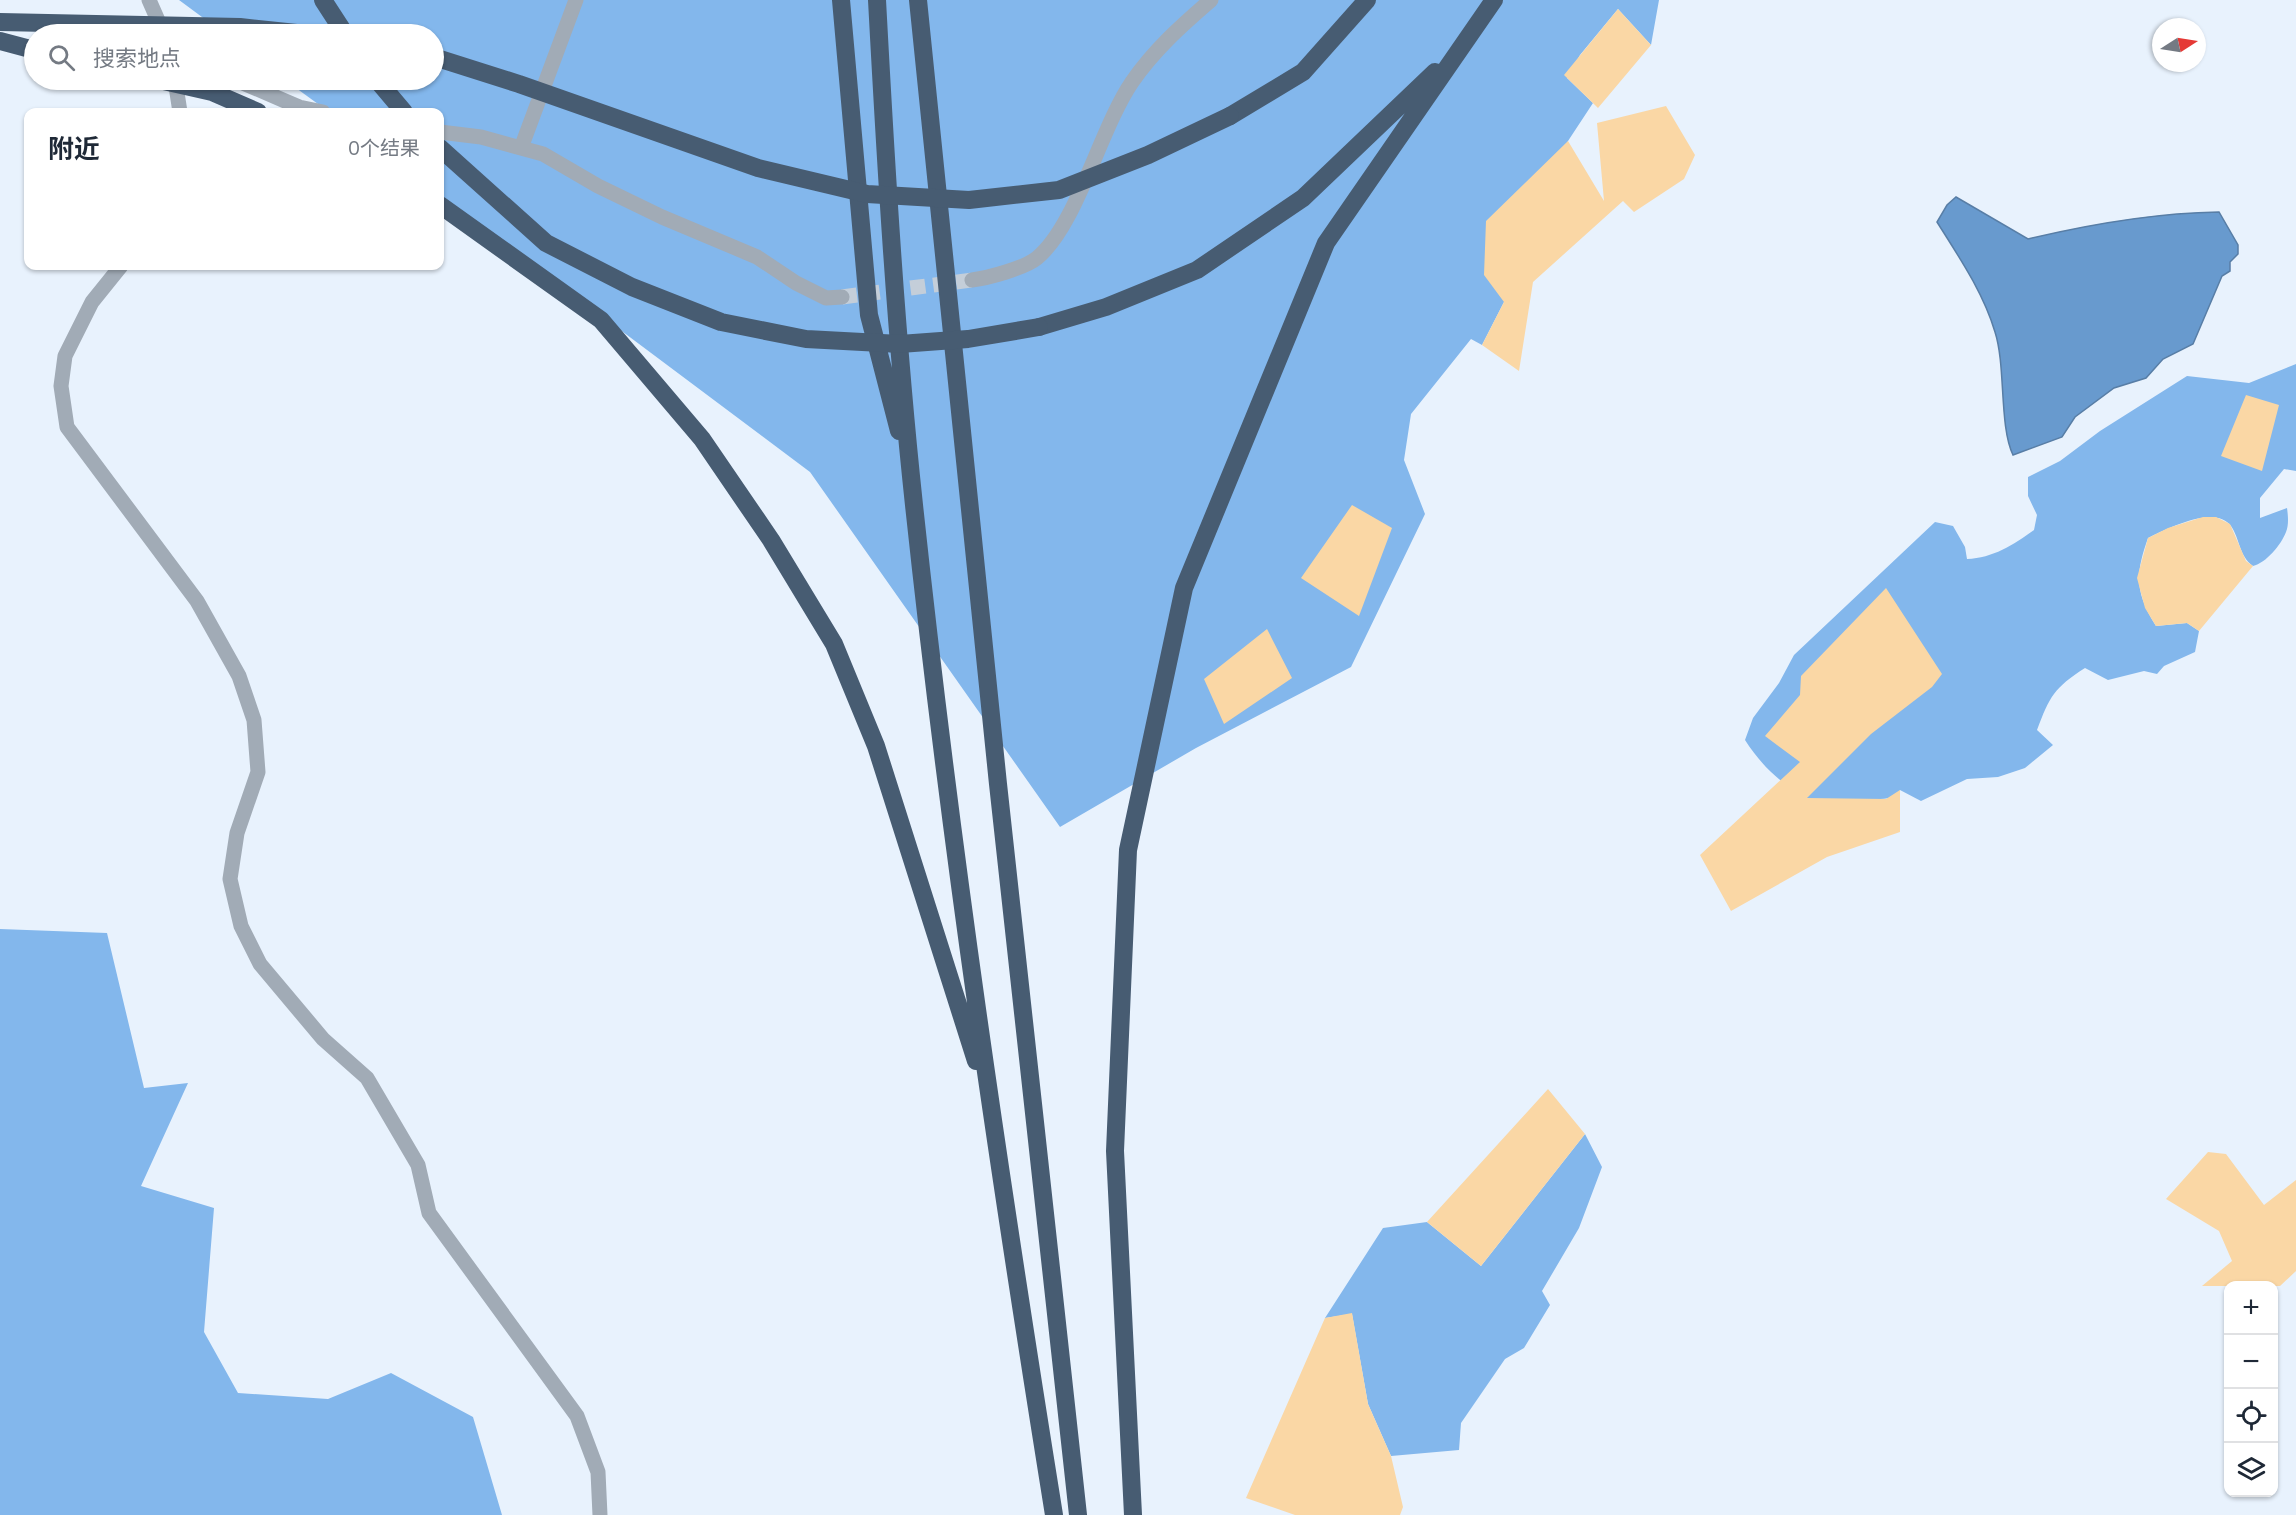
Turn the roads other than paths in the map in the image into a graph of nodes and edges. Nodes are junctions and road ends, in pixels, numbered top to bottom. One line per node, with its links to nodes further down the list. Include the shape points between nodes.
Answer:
1 (149, 0): 12 (street)
2 (323, 0): 13 (highway)
3 (576, 0): 27 (street)
4 (841, 0): 33 (highway, via 869,315)
5 (877, 0): 33 (highway, via 891,240)
6 (918, 0): 37 (highway)
7 (1211, 0): 31 (street, via 1166,40 1131,83 1067,216 1036,259)
8 (1367, 0): 17 (highway, bridge, via 1303,72 1230,116 1148,155 1059,190 969,200 867,194 758,168)
9 (1494, 0): 15 (highway)
10 (0, 22): 11 (highway, bridge)
11 (96, 24)
12 (160, 24)
13 (339, 24)
14 (0, 41): 16 (highway)
15 (1464, 43): 28 (highway, bridge, via 1303,198 1197,270 1106,307 1039,327 968,339 900,344 806,339 721,322 632,287 546,243); 38 (highway, via 1326,243 1184,588 1128,850 1115,1151)
16 (24, 47)
17 (444, 60)
18 (177, 90): 22 (street)
19 (203, 90): 23 (highway, bridge)
20 (259, 90): 24 (street)
21 (385, 90): 25 (highway)
22 (179, 108)
23 (249, 108)
24 (304, 108)
25 (401, 108)
26 (444, 132): 27 (street)
27 (521, 148): 32 (street, via 543,153 598,186 757,257 825,298)
28 (444, 152)
29 (444, 208): 34 (highway, via 601,320 702,439 771,540 834,644 876,746)
30 (118, 270): 35 (street, via 92,303 65,356 61,386 67,427 197,601 238,676 254,720 258,772 237,834 230,879 241,926 260,964 323,1039 367,1078 418,1165 429,1214 577,1416 598,1472)
31 (972, 280)
32 (842, 297)
33 (912, 482): 34 (highway, via 955,853)
34 (992, 1109): 36 (highway)
35 (600, 1515)
36 (1054, 1515)
37 (1078, 1515)
38 (1133, 1515)

